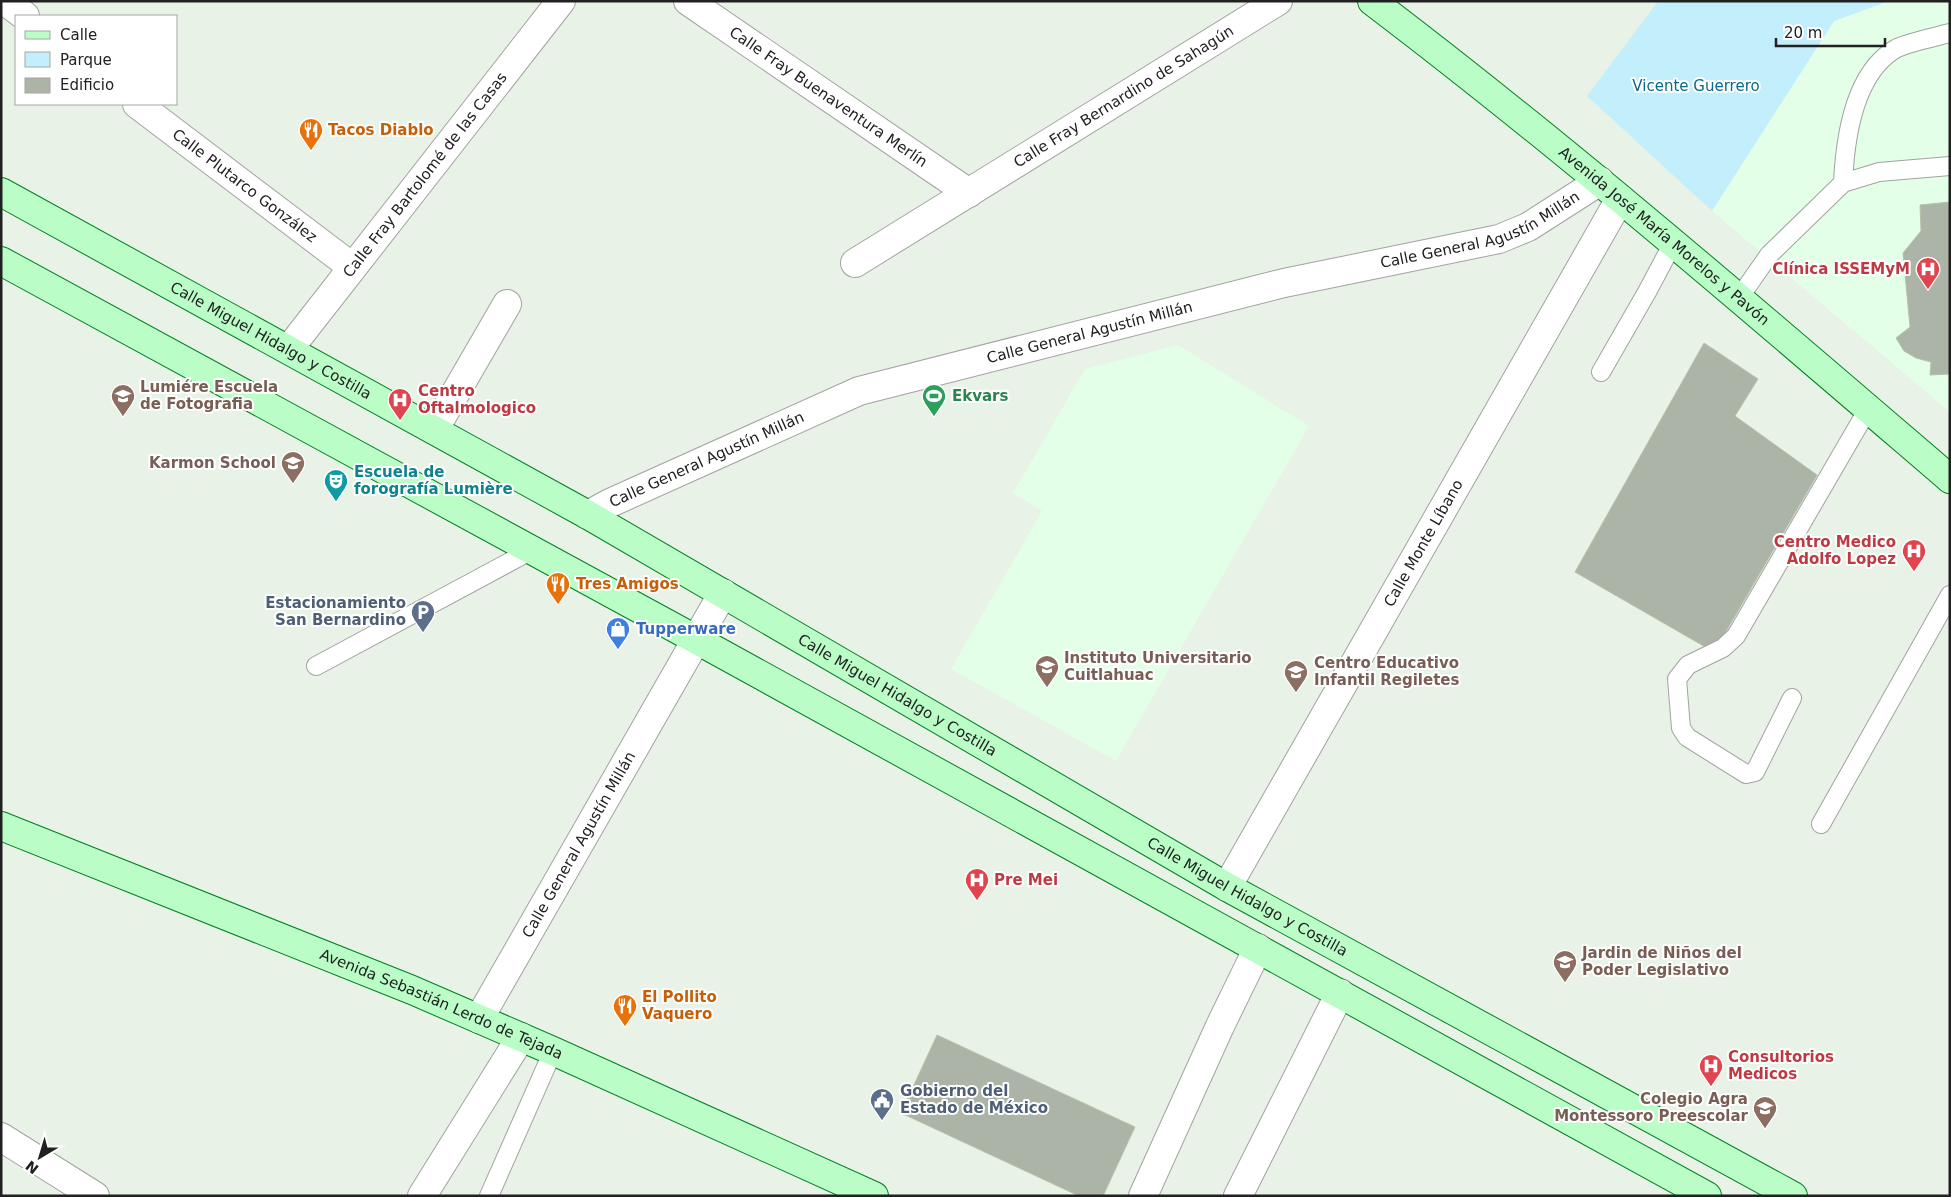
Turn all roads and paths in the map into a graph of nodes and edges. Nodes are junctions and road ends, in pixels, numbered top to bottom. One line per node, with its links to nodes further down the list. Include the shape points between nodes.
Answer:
1 (5, 1): 6 (street)
2 (561, 1): 18 (street, Calle Fray Bartolomé de las Casas)
3 (688, 1): 13 (street, Calle Fray Buenaventura Merlín)
4 (1278, 1): 13 (street, Calle Fray Bernardino de Sahagún)
5 (1372, 1): 10 (main road, Avenida José María Morelos y Pavón)
6 (24, 15)
7 (1950, 33): 11 (lane, via 1898,48 1879,64 1863,85 1853,113)
8 (138, 105): 18 (street, Calle Plutarco González)
9 (1950, 166): 11 (lane, via 1879,172)
10 (1600, 181): 14 (main road, Avenida José María Morelos y Pavón); 26 (street, Calle General Agustín Millán, via 1528,227 1499,239 1284,283 860,391)
11 (1842, 183): 19 (lane, via 1769,254)
12 (1, 192): 21 (main road, Calle Miguel Hidalgo y Costilla)
13 (970, 193): 17 (street, Calle Fray Bernardino de Sahagún)
14 (1620, 199): 15 (main road, Avenida José María Morelos y Pavón); 35 (street, Calle Monte Líbano)
15 (1673, 242): 19 (main road, Avenida José María Morelos y Pavón); 22 (lane)
16 (1, 261): 27 (main road)
17 (855, 264)
18 (352, 267): 21 (street, Calle Fray Bartolomé de las Casas)
19 (1739, 298): 23 (main road, Avenida José María Morelos y Pavón)
20 (507, 304): 24 (street)
21 (288, 349): 24 (main road, Calle Miguel Hidalgo y Costilla)
22 (1601, 372)
23 (1868, 408): 25 (main road, Avenida José María Morelos y Pavón); 32 (lane, via 1736,636 1723,648 1688,666 1678,679 1684,733 1746,774 1755,772)
24 (434, 430): 26 (main road, Calle Miguel Hidalgo y Costilla)
25 (1950, 479)
26 (588, 515): 28 (main road, Calle Miguel Hidalgo y Costilla)
27 (532, 550): 30 (main road); 31 (lane)
28 (723, 593): 30 (street, Calle General Agustín Millán); 35 (main road, Calle Miguel Hidalgo y Costilla)
29 (1950, 594): 33 (lane)
30 (697, 640): 36 (main road); 38 (street, Calle General Agustín Millán)
31 (316, 666)
32 (1792, 698)
33 (1821, 824)
34 (1, 826): 38 (main road, Avenida Sebastián Lerdo de Tejada)
35 (1227, 887): 49 (main road, Calle Miguel Hidalgo y Costilla)
36 (1258, 948): 37 (main road); 46 (street)
37 (1340, 994): 47 (street); 48 (main road)
38 (478, 1019): 39 (main road, Avenida Sebastián Lerdo de Tejada)
39 (521, 1037): 40 (main road, Avenida Sebastián Lerdo de Tejada); 43 (street)
40 (553, 1051): 44 (lane); 45 (main road, Avenida Sebastián Lerdo de Tejada)
41 (1, 1137): 42 (street)
42 (95, 1196)
43 (422, 1196)
44 (489, 1196)
45 (874, 1196)
46 (1143, 1196)
47 (1238, 1196)
48 (1707, 1196)
49 (1794, 1196)

